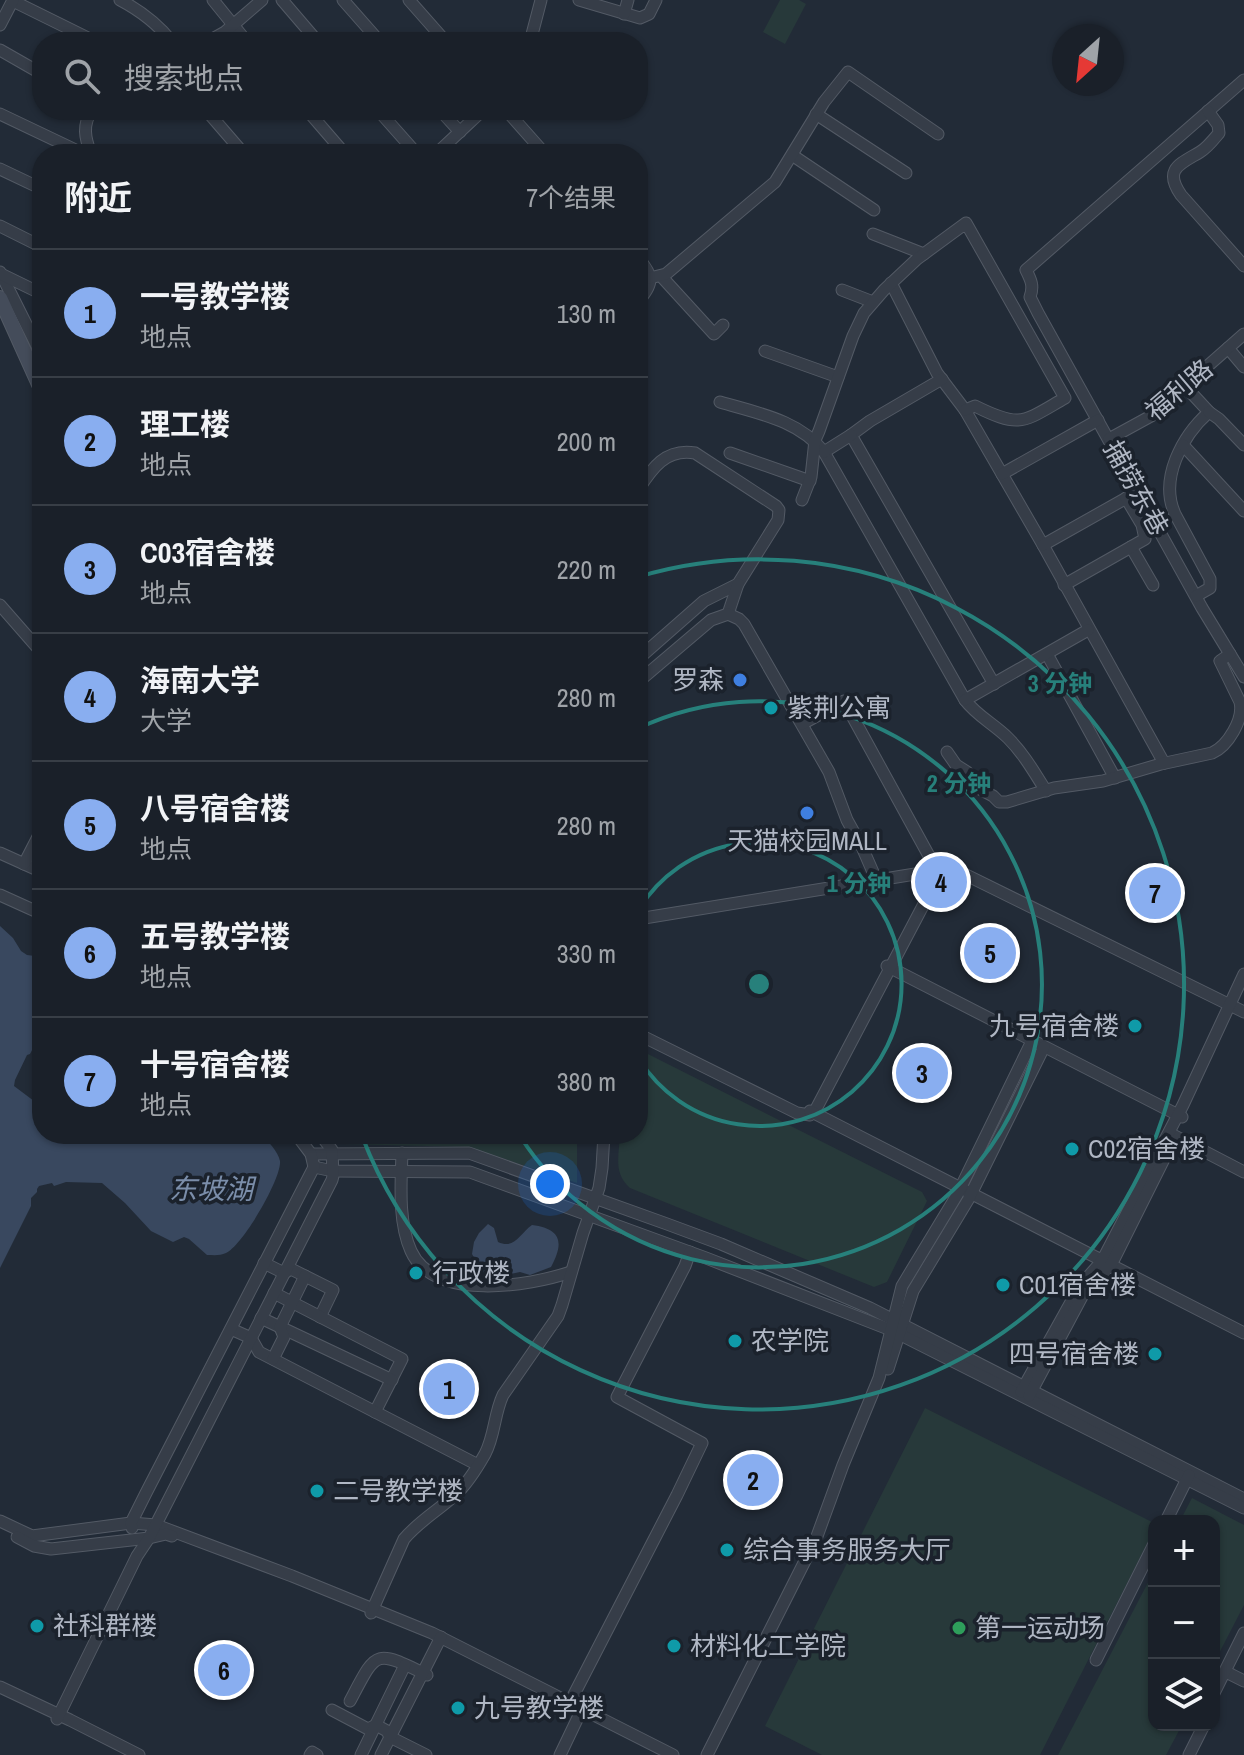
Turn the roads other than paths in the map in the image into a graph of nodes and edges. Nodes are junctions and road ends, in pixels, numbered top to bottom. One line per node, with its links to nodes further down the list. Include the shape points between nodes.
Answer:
1 (13, 0): 16 (street); 17 (street)
2 (120, 0): 18 (street)
3 (213, 0): 15 (street)
4 (221, 0): 15 (street)
5 (254, 0): 15 (street)
6 (262, 0): 15 (street)
7 (282, 0): 23 (street)
8 (343, 0): 24 (street)
9 (406, 0): 25 (street)
10 (541, 0): 26 (street)
11 (579, 0): 14 (street)
12 (628, 0): 14 (street)
13 (656, 0): 14 (street, via 645,17)
14 (624, 14)
15 (234, 21): 19 (street); 20 (street); 21 (street); 22 (street)
16 (0, 25)
17 (76, 32)
18 (163, 32)
19 (216, 32)
20 (220, 32)
21 (241, 32)
22 (244, 32)
23 (309, 32)
24 (371, 32)
25 (434, 32)
26 (533, 32)
27 (0, 50): 28 (street)
28 (32, 68)
29 (1244, 80): 30 (street)
30 (1208, 111): 41 (street); 52 (street, via 1219,133)
31 (0, 114): 44 (street)
32 (816, 114): 43 (street, via 848,72); 53 (street); 55 (street)
33 (87, 120): 45 (street)
34 (215, 120): 46 (street)
35 (316, 120): 47 (street)
36 (323, 120): 48 (street)
37 (387, 120): 49 (street)
38 (449, 120): 42 (street)
39 (473, 120): 42 (street)
40 (512, 120): 51 (street)
41 (1196, 123): 52 (street, via 1206,136); 84 (street, 捕捞东巷, via 1026,270 1032,282 1030,297)
42 (460, 132): 50 (street)
43 (938, 134)
44 (66, 144)
45 (86, 144)
46 (235, 144)
47 (336, 144)
48 (343, 144)
49 (408, 144)
50 (447, 144)
51 (533, 144)
52 (1193, 154): 62 (street, via 1177,168 1173,181)
53 (792, 155): 57 (street); 66 (street, via 771,186 666,274)
54 (0, 169): 56 (street)
55 (906, 173)
56 (32, 184)
57 (874, 210)
58 (0, 226): 60 (street)
59 (873, 234): 61 (street)
60 (32, 242)
61 (924, 254): 68 (street); 86 (street, via 966,223)
62 (1244, 266)
63 (648, 271): 66 (street)
64 (0, 273): 70 (street); 76 (street)
65 (648, 274): 66 (street)
66 (652, 278): 67 (street); 69 (street); 74 (street, via 714,334)
67 (648, 282)
68 (891, 283): 73 (street); 83 (street)
69 (648, 288)
70 (32, 289)
71 (842, 290): 73 (street)
72 (0, 298): 81 (street)
73 (873, 302): 82 (street)
74 (723, 325)
75 (1244, 334): 78 (street, 福利路)
76 (32, 335)
77 (1244, 342): 78 (street, 福利路)
78 (1230, 350): 80 (street); 85 (street, 福利路)
79 (765, 351): 82 (street)
80 (1244, 367)
81 (32, 369)
82 (838, 377): 92 (street)
83 (942, 379): 88 (street); 91 (street)
84 (1080, 386): 86 (street); 90 (street, 捕捞东巷)
85 (1187, 388): 89 (street); 93 (street, 福利路, via 1155,421)
86 (1064, 395): 88 (street, via 1019,421 975,406)
87 (720, 402): 92 (street, via 790,424)
88 (965, 410): 98 (street)
89 (1209, 412): 94 (street); 95 (street)
90 (1098, 420): 93 (street, 捕捞东巷); 98 (street)
91 (851, 435): 96 (street); 119 (street)
92 (815, 440): 96 (street); 100 (street)
93 (1110, 442): 101 (street, 捕捞东巷)
94 (1183, 445): 103 (street); 109 (street, via 1168,492 1210,579 1210,588)
95 (1244, 445)
96 (824, 452): 120 (street)
97 (730, 453): 100 (street)
98 (1002, 474): 104 (street)
99 (648, 476): 106 (street, via 659,461 679,452 695,453 776,506 778,520)
100 (810, 481): 102 (street)
101 (1132, 495): 104 (street); 105 (street, via 1145,539); 109 (street, 捕捞东巷)
102 (802, 500)
103 (1244, 511)
104 (1043, 545): 107 (street)
105 (1131, 547): 107 (street); 108 (street)
106 (738, 584): 111 (street); 114 (street, via 704,601)
107 (1064, 585): 112 (street)
108 (1153, 585)
109 (1196, 596): 116 (street, 捕捞东巷)
110 (0, 605): 113 (street)
111 (728, 614): 117 (street, via 711,620); 121 (street, via 744,624)
112 (1088, 630): 115 (street); 124 (street)
113 (32, 642)
114 (648, 650)
115 (1047, 654): 119 (street); 125 (street)
116 (1230, 654): 118 (street, 捕捞东巷); 122 (street, via 1220,661 1240,702)
117 (648, 674)
118 (1244, 677)
119 (994, 684): 120 (street)
120 (965, 700): 126 (street, via 1018,749)
121 (802, 724): 131 (street, via 844,701); 132 (street)
122 (1241, 724): 124 (street, via 1220,750)
123 (947, 752): 126 (street, via 978,788 999,802)
124 (1164, 763): 125 (street)
125 (1115, 778): 126 (street)
126 (1046, 791)
127 (32, 848): 129 (street)
128 (0, 853): 129 (street)
129 (24, 864): 130 (street)
130 (32, 868)
131 (930, 868): 132 (street); 138 (street); 141 (street, via 955,862)
132 (875, 876): 136 (street)
133 (0, 895): 135 (street)
134 (0, 903): 137 (street)
135 (32, 909)
136 (648, 914)
137 (32, 917)
138 (888, 967): 144 (street); 146 (street)
139 (1244, 974): 141 (street)
140 (1244, 983): 141 (street)
141 (1237, 1005): 147 (street)
142 (648, 1031): 146 (street)
143 (648, 1039): 146 (street, via 797,1113 806,1116)
144 (1032, 1041): 145 (street); 160 (street)
145 (1044, 1047): 147 (street); 160 (street)
146 (810, 1109): 160 (street)
147 (1180, 1116): 148 (street)
148 (1173, 1132): 156 (street); 159 (street); 164 (street)
149 (302, 1144): 155 (street)
150 (328, 1144): 154 (street)
151 (596, 1144): 161 (street)
152 (603, 1144): 161 (street)
153 (402, 1153): 154 (street); 158 (street); 161 (street, via 475,1154)
154 (332, 1154): 155 (street); 157 (street)
155 (312, 1160): 157 (street); 165 (street)
156 (1244, 1165)
157 (333, 1171): 158 (street); 167 (street)
158 (402, 1171): 162 (street, via 470,1172); 166 (street, via 408,1243 417,1261 435,1277 482,1285)
159 (1244, 1172)
160 (967, 1188): 164 (street); 175 (street)
161 (594, 1199): 162 (street); 175 (street, via 721,1244 870,1308)
162 (589, 1215): 163 (street); 166 (street)
163 (690, 1252): 175 (street); 209 (street, via 617,1397 702,1443)
164 (1108, 1260): 173 (street); 177 (street); 181 (street)
165 (264, 1263): 167 (street); 176 (street)
166 (571, 1272): 183 (street, via 558,1316 499,1403 491,1440)
167 (284, 1273): 168 (street, via 291,1269); 169 (street)
168 (305, 1276): 170 (street); 171 (street, via 333,1290)
169 (274, 1293): 170 (street); 172 (street)
170 (292, 1303): 171 (street); 174 (street)
171 (320, 1317): 180 (street, via 402,1359)
172 (261, 1318): 174 (street); 178 (street)
173 (1244, 1325)
174 (280, 1327): 179 (street, via 284,1337); 180 (street)
175 (897, 1328): 181 (street); 226 (street, via 885,1380 819,1542)
176 (231, 1329): 178 (street); 189 (street)
177 (1244, 1333)
178 (251, 1338): 179 (street, via 259,1352); 190 (street)
179 (273, 1359): 182 (street)
180 (392, 1380): 182 (street)
181 (1026, 1393): 184 (street)
182 (375, 1412): 183 (street)
183 (478, 1465): 196 (street, via 460,1490 404,1539)
184 (1189, 1475): 185 (street); 186 (street); 187 (street)
185 (1244, 1499)
186 (1244, 1508)
187 (1169, 1515)
188 (0, 1521): 189 (street, via 32,1536)
189 (131, 1523): 190 (street); 193 (street)
190 (156, 1525): 192 (street); 196 (street)
191 (0, 1528): 193 (street, via 43,1549)
192 (149, 1538): 193 (street); 194 (street); 196 (street, via 166,1534)
193 (134, 1539): 194 (street)
194 (137, 1556): 212 (street)
195 (1148, 1556): 200 (street)
196 (371, 1611): 198 (street)
197 (1244, 1633): 204 (street)
198 (442, 1641): 203 (street); 209 (street)
199 (1244, 1647): 202 (street)
200 (1096, 1660)
201 (405, 1665): 203 (street); 208 (street, via 384,1657 374,1660); 213 (street)
202 (1230, 1674): 205 (street); 207 (street)
203 (425, 1675): 215 (street)
204 (1220, 1681)
205 (1244, 1681)
206 (0, 1690): 212 (street)
207 (1220, 1694)
208 (350, 1701)
209 (569, 1705): 211 (street)
210 (332, 1710): 213 (street, via 368,1729)
211 (583, 1712): 223 (street); 224 (street); 225 (street)
212 (58, 1717): 216 (street); 217 (street)
213 (376, 1725): 215 (street, via 387,1731); 220 (street)
214 (1198, 1731): 227 (street)
215 (389, 1745): 221 (street); 222 (street)
216 (129, 1755)
217 (139, 1755)
218 (310, 1755): 219 (street)
219 (317, 1755)
220 (361, 1755)
221 (416, 1755)
222 (426, 1755)
223 (562, 1755)
224 (661, 1755)
225 (673, 1755)
226 (709, 1755)
227 (1186, 1755)

